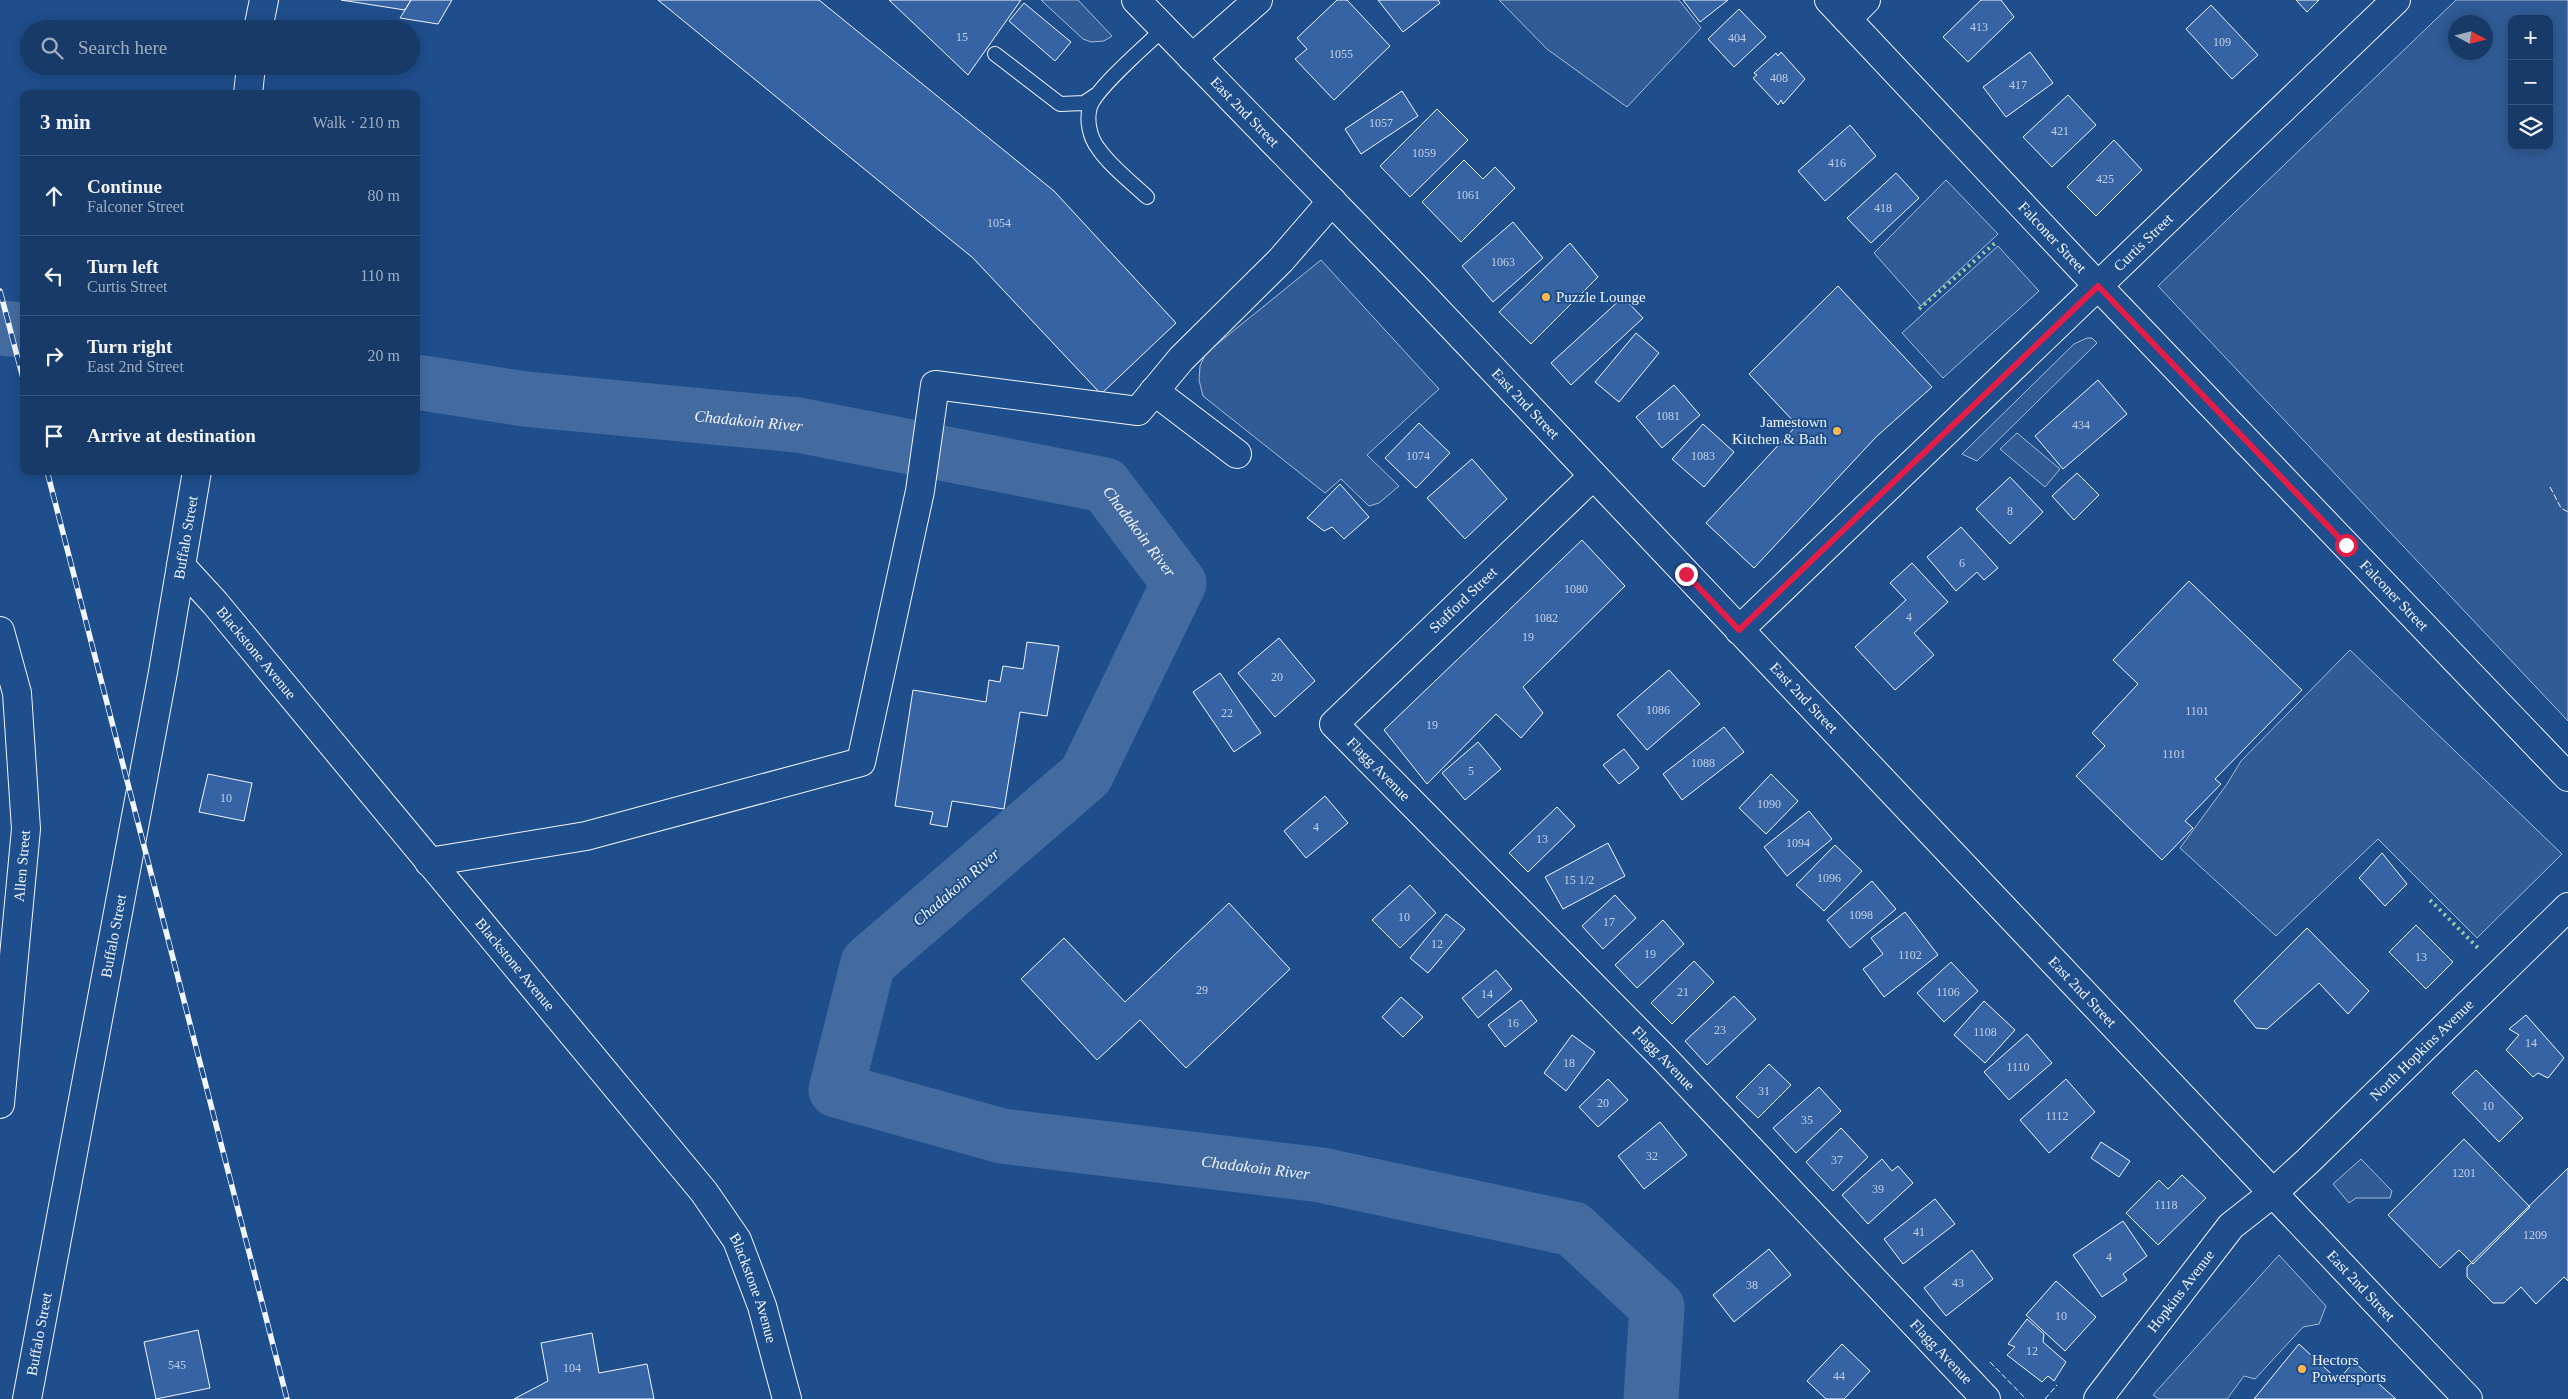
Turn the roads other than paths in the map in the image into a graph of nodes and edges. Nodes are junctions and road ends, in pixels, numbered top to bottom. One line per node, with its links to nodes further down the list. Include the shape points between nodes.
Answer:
1 (264, 0): 7 (street)
2 (1136, 0): 8 (street, East 2nd Street)
3 (1258, 0): 10 (street)
4 (1866, 0): 6 (street)
5 (2396, 0): 16 (street, Curtis Street)
6 (1838, 9): 16 (street, Falconer Street)
7 (260, 20)
8 (1163, 29): 10 (street, East 2nd Street); 13 (lane)
9 (995, 54): 13 (lane, via 1060,104 1084,103)
10 (1192, 58): 15 (street, East 2nd Street)
11 (250, 75): 12 (street)
12 (248, 90)
13 (1100, 92): 14 (lane, via 1090,107 1091,136 1098,148)
14 (1147, 197)
15 (1332, 201): 17 (street, via 1281,260 1181,359); 20 (street, East 2nd Street)
16 (2098, 286): 22 (street, Curtis Street); 25 (street, Falconer Street)
17 (1154, 391): 18 (street); 26 (street, via 1138,412 935,385 920,491 861,762 586,836)
18 (1237, 454)
19 (196, 475): 21 (street, Buffalo Street)
20 (1593, 476): 22 (street, East 2nd Street); 24 (street, Stafford Street)
21 (181, 566): 26 (street, Blackstone Avenue); 30 (street, Buffalo Street)
22 (1739, 630): 29 (street, East 2nd Street)
23 (0, 631): 28 (street, Allen Street, via 17,693 26,829)
24 (1334, 724): 32 (street, Flagg Avenue, via 1663,1057)
25 (2568, 777)
26 (429, 862): 31 (street, Blackstone Avenue, via 704,1192 737,1240 762,1306)
27 (2568, 906): 29 (street, North Hopkins Avenue)
28 (0, 1104)
29 (2273, 1193): 33 (street, Hopkins Avenue, via 2231,1226); 34 (street, East 2nd Street)
30 (27, 1399)
31 (787, 1399)
32 (1986, 1399)
33 (2098, 1399)
34 (2468, 1399)

